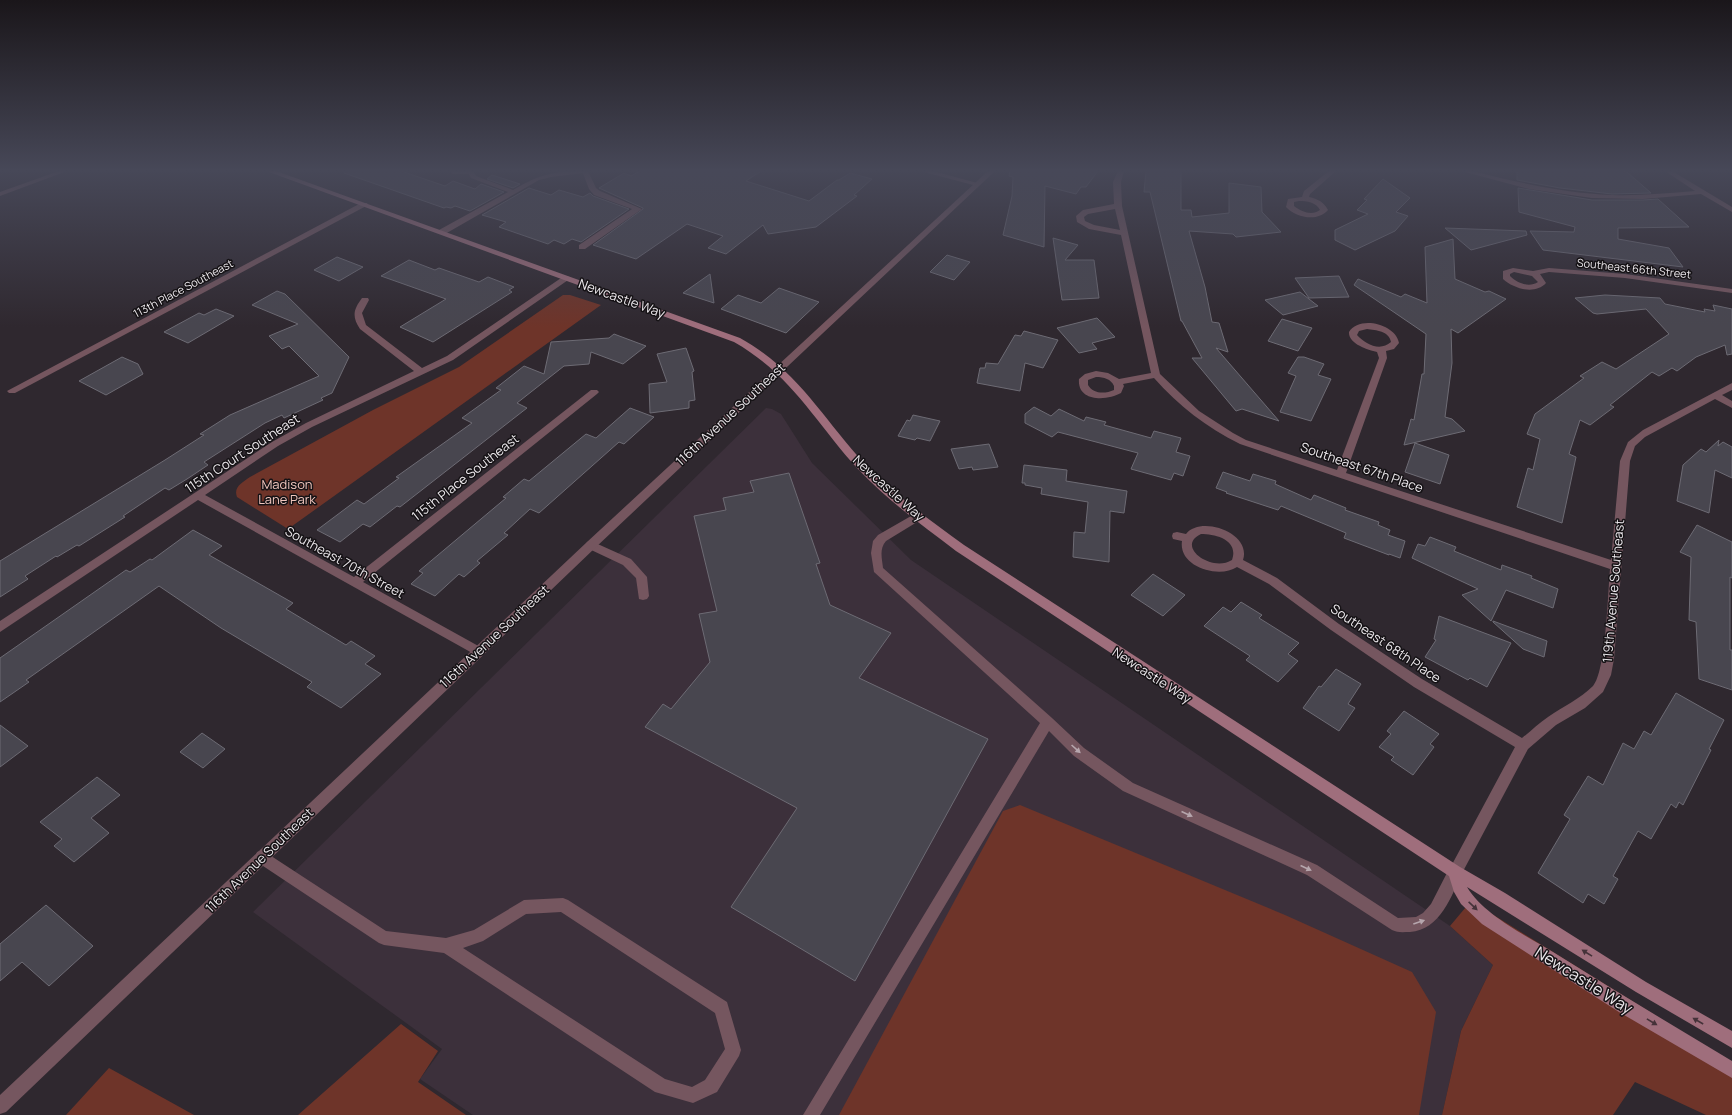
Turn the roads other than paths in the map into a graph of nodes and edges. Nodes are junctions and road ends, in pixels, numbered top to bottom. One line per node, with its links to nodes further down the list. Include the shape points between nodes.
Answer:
1 (330, 223): 21 (street, 113th Place Southeast)
2 (416, 223): 8 (main road, Newcastle Way)
3 (458, 223): 8 (street)
4 (617, 223): 10 (street)
5 (935, 223): 16 (street, 116th Avenue Southeast)
6 (1084, 223): 9 (street)
7 (1122, 223): 9 (street)
8 (442, 232): 12 (main road, Newcastle Way)
9 (1124, 233): 18 (street)
10 (582, 247)
11 (1533, 273): 13 (street, Southeast 66th Street, via 1549,270 1625,276)
12 (567, 278): 16 (main road, Newcastle Way, via 737,340 762,354); 17 (street, 115th Court Southeast, via 467,347)
13 (1732, 292)
14 (365, 300): 17 (street, via 357,314 363,327)
15 (1381, 349): 25 (street, via 1383,358)
16 (778, 368): 27 (main road, Newcastle Way, via 862,468); 28 (street, 116th Avenue Southeast)
17 (422, 372): 26 (street, 115th Court Southeast, via 290,435)
18 (1156, 375): 19 (street); 25 (street, Southeast 67th Place, via 1175,397 1197,416 1224,433)
19 (1117, 382)
20 (1732, 386): 23 (street, 119th Avenue Southeast)
21 (12, 391)
22 (594, 392): 31 (street, 115th Place Southeast)
23 (1716, 396): 24 (street); 30 (street, 119th Avenue Southeast, via 1646,432 1636,438 1628,448)
24 (1732, 405)
25 (1340, 475): 30 (street, Southeast 67th Place)
26 (198, 496): 31 (street, Southeast 70th Street); 33 (street, 115th Court Southeast)
27 (918, 516): 35 (street, 119th Avenue Southeast, via 882,538 877,544 878,569); 38 (main road, Newcastle Way, via 960,548 1068,620)
28 (591, 545): 32 (street, via 627,562 641,577); 34 (street, 116th Avenue Southeast)
29 (1237, 562): 29 (street, via 1240,554 1238,547 1226,535 1200,531 1183,537 1188,551 1199,563 1226,568); 36 (street, Southeast 68th Place, via 1272,581 1418,682)
30 (1615, 566): 36 (street, 119th Avenue Southeast, via 1608,659 1599,688 1582,704 1552,721)
31 (354, 583): 34 (street, Southeast 70th Street)
32 (643, 596)
33 (0, 628)
34 (478, 652): 37 (street, 116th Avenue Southeast)
35 (1048, 722): 38 (street, 119th Avenue Southeast, one-way to 38, via 1079,752 1128,787 1312,870 1397,925 1416,924 1428,918 1436,909); 43 (street)
36 (1523, 745): 38 (street, 119th Avenue Southeast)
37 (262, 857): 39 (street, via 384,938); 42 (street, 116th Avenue Southeast)
38 (1455, 872): 40 (main road, Newcastle Way, one-way to 38); 41 (main road, Newcastle Way, one-way to 41, via 1466,899 1487,918 1618,1002)
39 (446, 946): 39 (street, via 478,936 524,907 562,904 721,1008 733,1050 711,1086 693,1095 661,1086)
40 (1732, 1040)
41 (1732, 1070)
42 (0, 1106)
43 (812, 1115)

